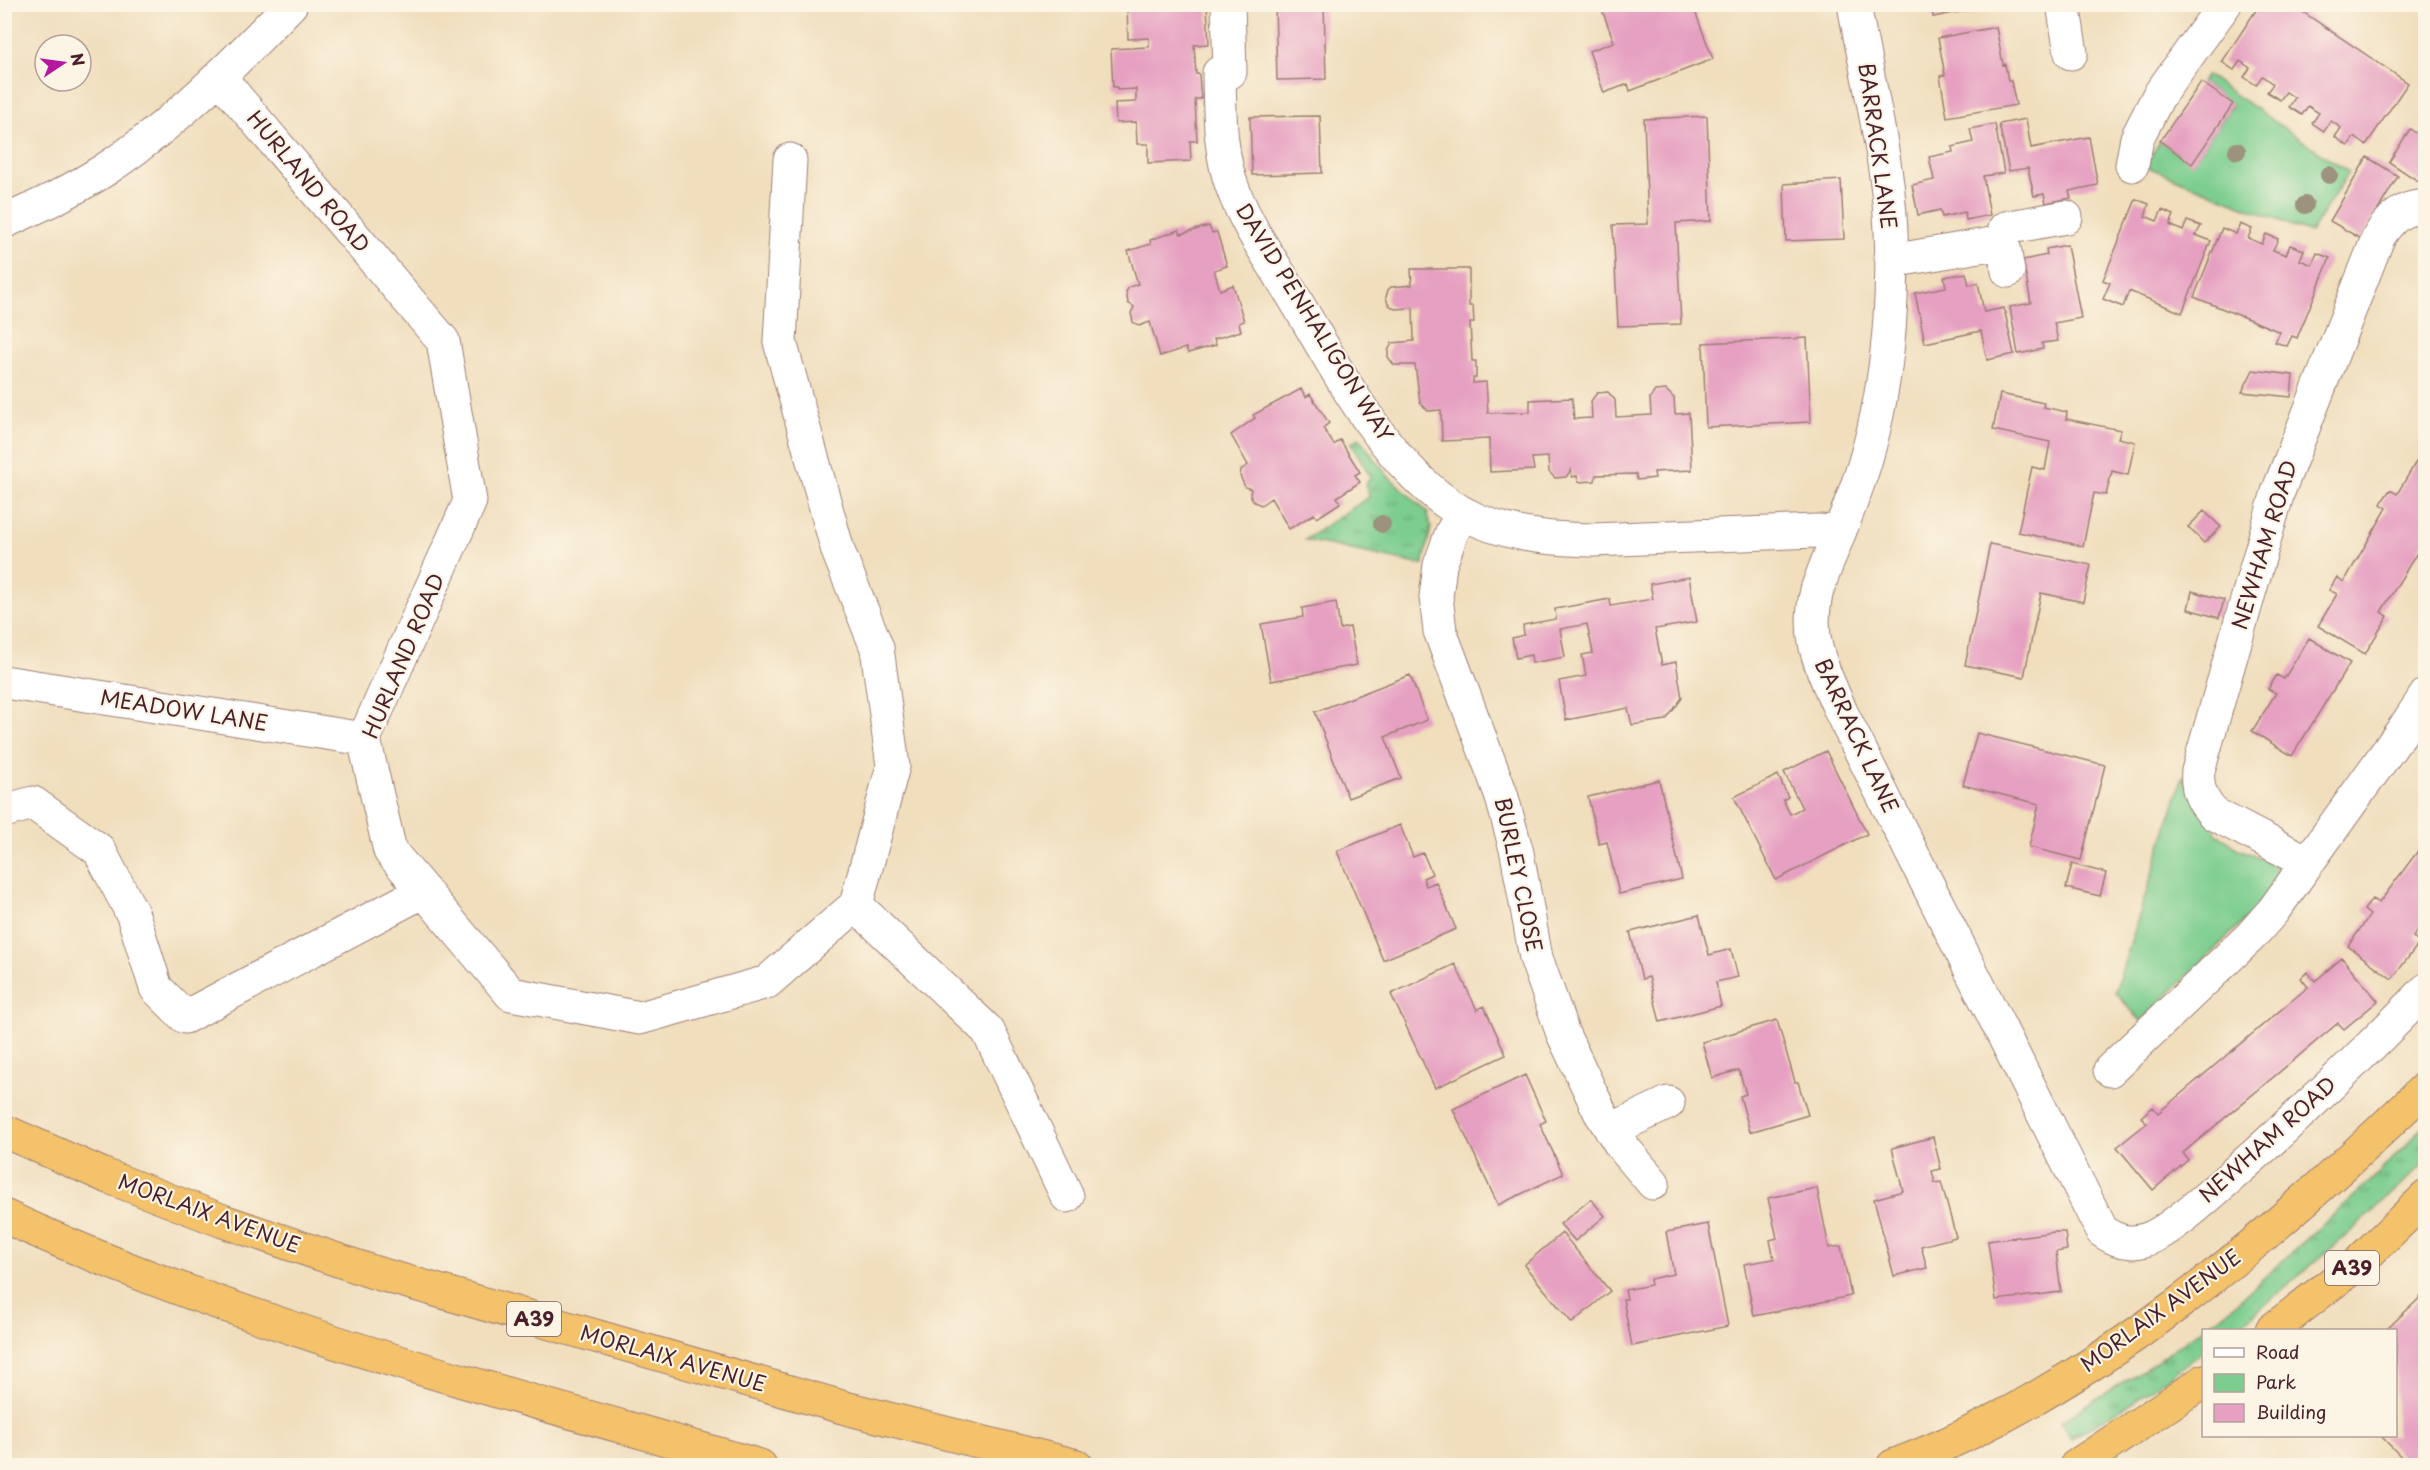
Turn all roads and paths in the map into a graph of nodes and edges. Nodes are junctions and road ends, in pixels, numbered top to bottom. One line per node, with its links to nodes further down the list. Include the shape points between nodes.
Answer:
1 (291, 4): 7 (street)
2 (1228, 4): 14 (street, DAVID PENHALIGON WAY, via 1230,72 1219,73 1222,145 1233,190 1260,243 1377,429 1408,469)
3 (1854, 4): 13 (street, BARRACK LANE, via 1884,162)
4 (2063, 4): 6 (street)
5 (2225, 4): 9 (street, via 2159,95 2137,138)
6 (2071, 53)
7 (220, 78): 12 (street, via 177,116 105,169); 18 (street, HURLAND ROAD, via 443,341 470,501)
8 (790, 160): 22 (street, via 780,342 838,551 877,648 893,766)
9 (2132, 165)
10 (2426, 207): 20 (street, NEWHAM ROAD, via 2407,209 2396,216 2378,238 2278,492 2198,771 2203,801 2214,814)
11 (2066, 217): 13 (street, via 2005,228 2005,256)
12 (4, 222)
13 (1891, 257): 15 (street, BARRACK LANE, via 1881,393 1865,463)
14 (1463, 513): 15 (street, DAVID PENHALIGON WAY, via 1525,535 1558,539); 27 (street, BURLEY CLOSE, via 1440,566 1436,597 1440,631 1501,794 1517,852 1540,973 1580,1074)
15 (1839, 532): 33 (street, BARRACK LANE, via 1812,610 1818,657 1841,712)
16 (4, 682): 18 (street, MEADOW LANE)
17 (2426, 695): 20 (street)
18 (364, 739): 21 (street, HURLAND ROAD, via 390,851)
19 (4, 811): 21 (street, via 33,803 99,850 133,915 156,988 185,1017)
20 (2307, 862): 24 (street, via 2251,936)
21 (424, 891): 22 (street, HURLAND ROAD, via 511,994 640,1018 766,982)
22 (856, 904): 30 (street, via 988,1030)
23 (2426, 990): 33 (street, NEWHAM ROAD, via 2254,1156 2162,1232 2126,1243 2102,1231)
24 (2110, 1070)
25 (2426, 1087): 38 (highway, MORLAIX AVENUE, via 2365,1146 2204,1285 2067,1379 1996,1421)
26 (1668, 1104): 27 (street)
27 (1611, 1130): 29 (street, BURLEY CLOSE)
28 (4, 1131): 37 (highway, MORLAIX AVENUE / A39, via 106,1176 302,1250 849,1409)
29 (1653, 1184)
30 (1067, 1196)
31 (2426, 1197): 34 (highway, A39, via 2358,1263)
32 (4, 1216): 36 (highway, via 72,1248 212,1302 361,1351)
33 (2096, 1220)
34 (2273, 1329)
35 (2202, 1382): 39 (highway)
36 (760, 1466)
37 (1077, 1466)
38 (1893, 1466)
39 (2076, 1466)

